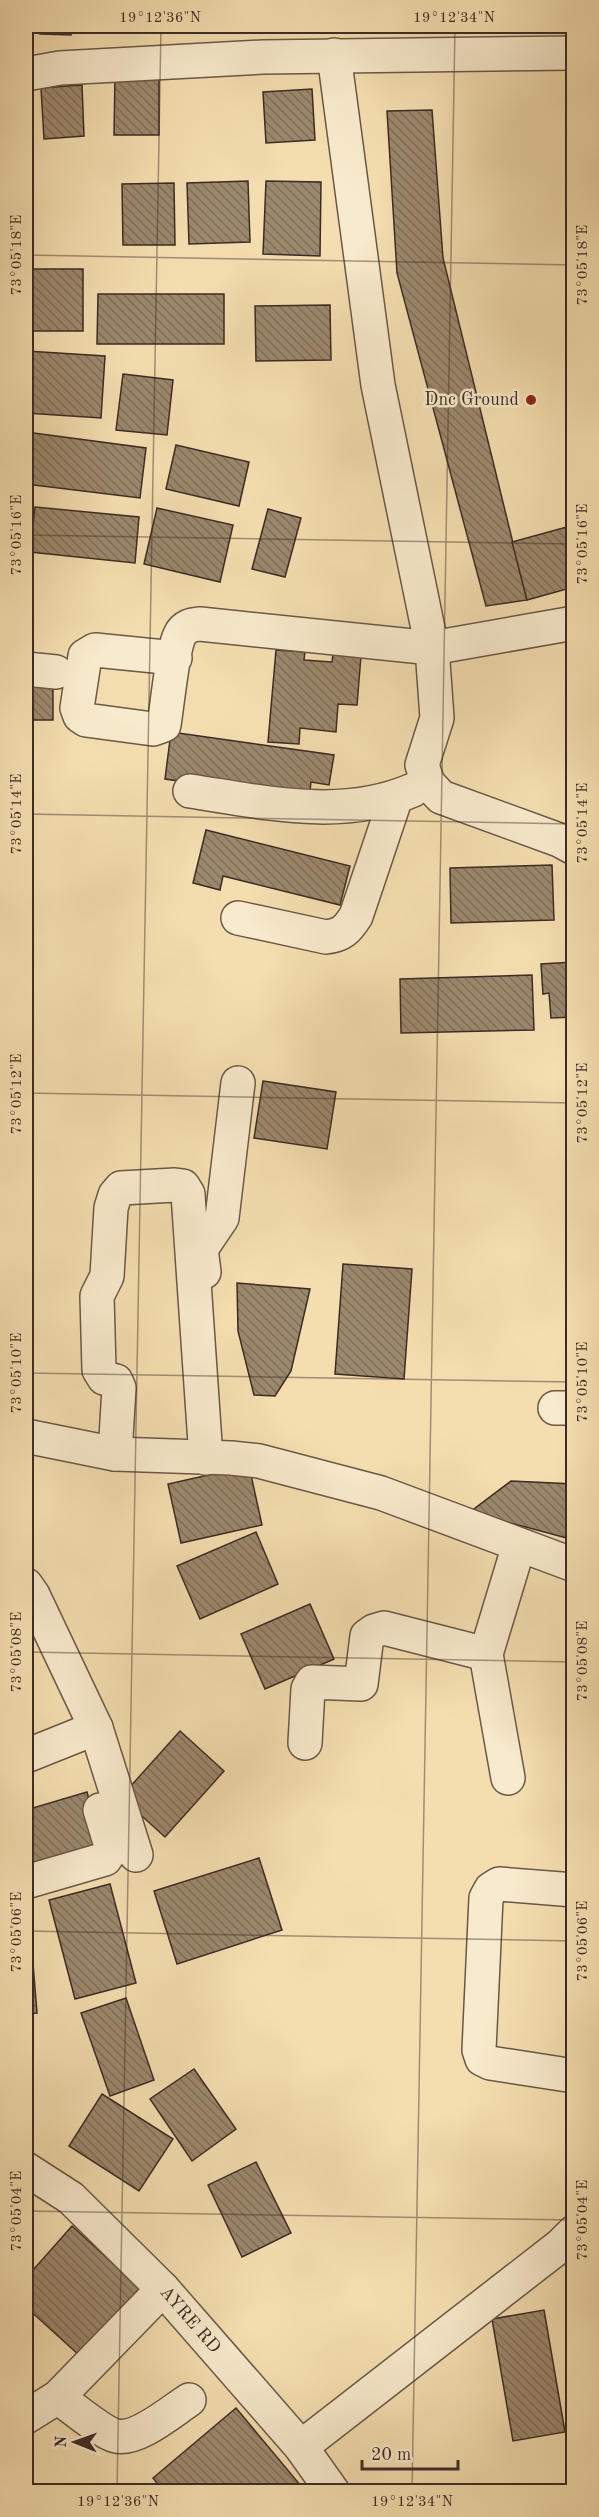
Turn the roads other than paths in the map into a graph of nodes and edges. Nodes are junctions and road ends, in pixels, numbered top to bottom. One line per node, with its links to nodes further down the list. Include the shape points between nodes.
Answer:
1 (573, 53): 2 (street)
2 (334, 55): 3 (street, via 72,67); 5 (street, via 378,385)
3 (26, 74)
4 (573, 623): 5 (street)
5 (432, 648): 6 (street, via 200,624 181,632); 7 (street, via 437,718 422,765)
6 (175, 658)
7 (428, 783): 9 (street); 10 (street, via 441,797)
8 (190, 791): 9 (street, via 306,808)
9 (396, 798): 11 (street, via 356,916 347,930 326,937)
10 (573, 848)
11 (238, 918)
12 (238, 1083): 15 (street, via 222,1218 201,1249)
13 (26, 1436): 14 (street)
14 (116, 1454): 15 (street); 15 (street, via 119,1388 116,1381 104,1378 99,1370 97,1296 107,1276 111,1208 121,1188 175,1185 183,1186 188,1194)
15 (219, 1458): 16 (street, via 259,1461 381,1493)
16 (519, 1545): 17 (street); 19 (street)
17 (573, 1566)
18 (26, 1585): 20 (street)
19 (486, 1654): 21 (street, via 384,1628 374,1631 367,1636 361,1684 312,1682 308,1689); 23 (street)
20 (87, 1732): 22 (street); 24 (street); 25 (street, via 112,1850 105,1859)
21 (305, 1743)
22 (26, 1756)
23 (508, 1778)
24 (136, 1855)
25 (26, 1882)
26 (573, 1890): 27 (street, via 499,1884 491,1889 486,1898 479,2050 482,2059 490,2063)
27 (573, 2076)
28 (26, 2169): 30 (street, AYRE RD, via 71,2198)
29 (569, 2241): 34 (street)
30 (163, 2289): 31 (street); 34 (street, AYRE RD)
31 (58, 2397): 32 (street, via 114,2436 140,2432); 33 (street)
32 (189, 2400)
33 (26, 2417)
34 (301, 2446): 35 (street, AYRE RD)
35 (333, 2492)

